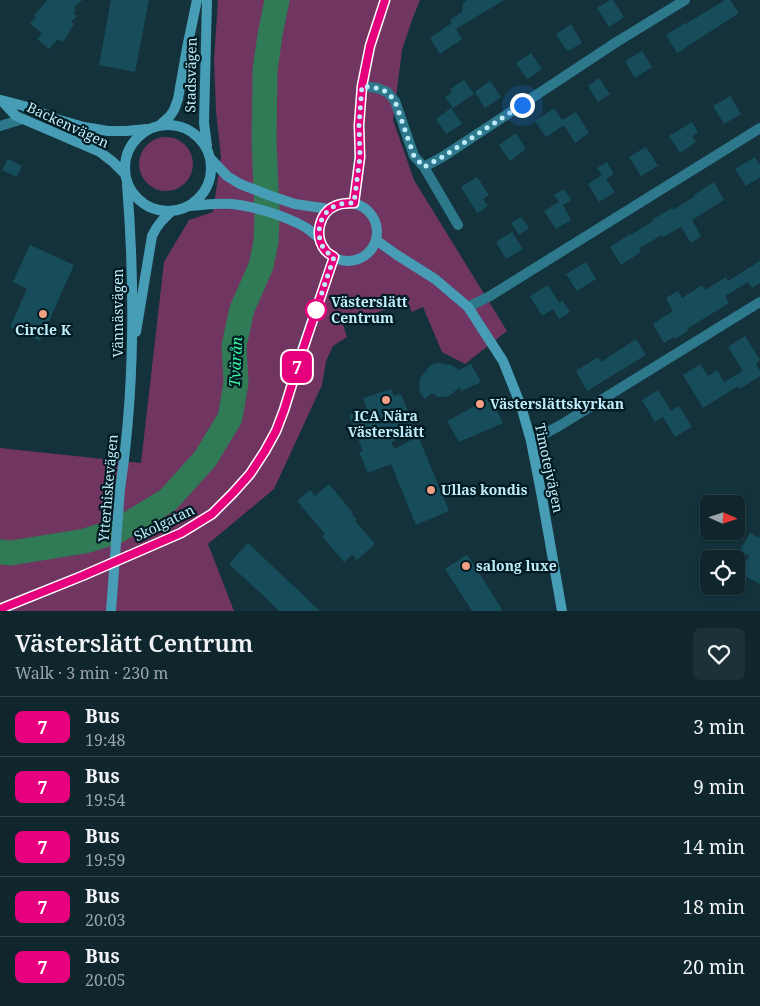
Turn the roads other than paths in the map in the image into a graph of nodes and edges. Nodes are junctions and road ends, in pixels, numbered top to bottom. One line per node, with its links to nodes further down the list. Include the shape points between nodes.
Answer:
1 (197, 0): 8 (street, Stadsvägen, via 178,98 174,110)
2 (207, 0): 12 (street, Stadsvägen, via 204,123)
3 (386, 0): 5 (street, via 370,46)
4 (685, 0): 13 (street)
5 (362, 86): 13 (street, via 387,92 395,101 414,156); 15 (street, via 360,157)
6 (0, 100): 7 (street, Backenvägen); 11 (street, Backenvägen, via 84,127 108,131)
7 (23, 119): 9 (street); 14 (street, Backenvägen, via 100,152)
8 (160, 125): 11 (street); 12 (street, via 188,129 199,138)
9 (0, 126)
10 (760, 128): 23 (street)
11 (148, 129): 14 (street, via 139,135 127,153 124,163)
12 (209, 154): 16 (street, via 227,176 240,184 295,204); 17 (street, via 211,172 208,185 200,197)
13 (424, 167): 18 (street)
14 (126, 179): 17 (street, via 133,194 150,208 160,211); 24 (street, Vännäsvägen, via 132,276)
15 (354, 203): 16 (street); 20 (street, via 370,213 375,221)
16 (329, 208): 19 (street, via 322,217)
17 (180, 209): 19 (street, via 234,204 290,220); 24 (street, Vännäsvägen, via 162,220 152,236)
18 (458, 225)
19 (319, 238): 21 (street, via 324,249)
20 (376, 240): 21 (street, via 370,252 358,260 344,262); 23 (street, Timotejvägen, via 435,279)
21 (334, 257): 26 (street, Skolgatan, via 276,431 250,474 233,493 212,514 181,533)
22 (760, 302): 25 (street)
23 (468, 307): 25 (street, Timotejvägen, via 503,361)
24 (131, 367): 27 (street, Ytterhiskevägen, bridge)
25 (531, 441): 28 (street, Timotejvägen)
26 (0, 609)
27 (111, 611)
28 (562, 611)

